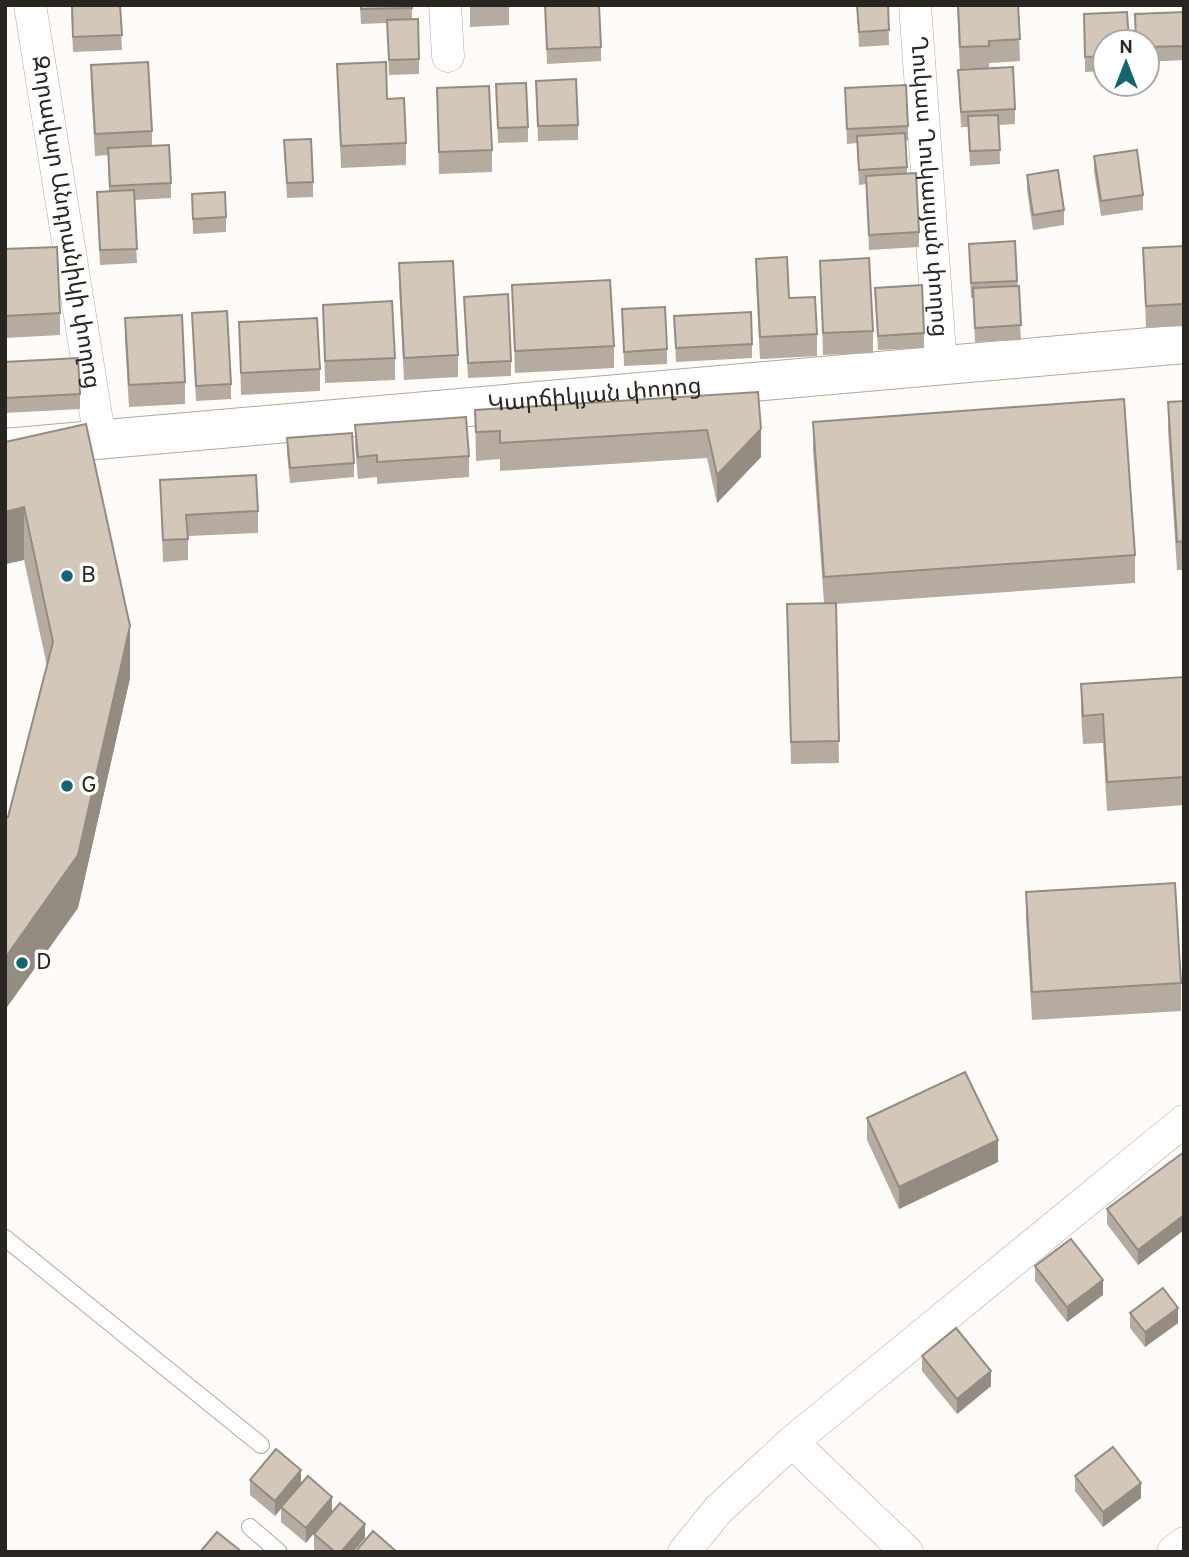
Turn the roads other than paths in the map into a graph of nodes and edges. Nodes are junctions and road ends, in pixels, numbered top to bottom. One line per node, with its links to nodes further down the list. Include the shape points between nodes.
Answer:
1 (30, 5): 7 (street, Զորավար Անդրանիկի փողոց)
2 (445, 5): 4 (street)
3 (915, 5): 6 (street, Ղուկաս Ղուկասյան փողոց)
4 (448, 56)
5 (1184, 344): 6 (street, Կարճիկյան փողոց)
6 (941, 367): 7 (street, Կարճիկյան փողոց)
7 (100, 440): 8 (street, Կարճիկյան փողոց)
8 (5, 447)
9 (1184, 1121): 11 (street)
10 (5, 1237): 12 (lane)
11 (792, 1442): 16 (street, via 718,1510); 17 (street)
12 (261, 1445)
13 (250, 1527): 15 (lane)
14 (1184, 1543): 18 (street)
15 (279, 1552)
16 (684, 1552)
17 (907, 1552)
18 (1173, 1552)

